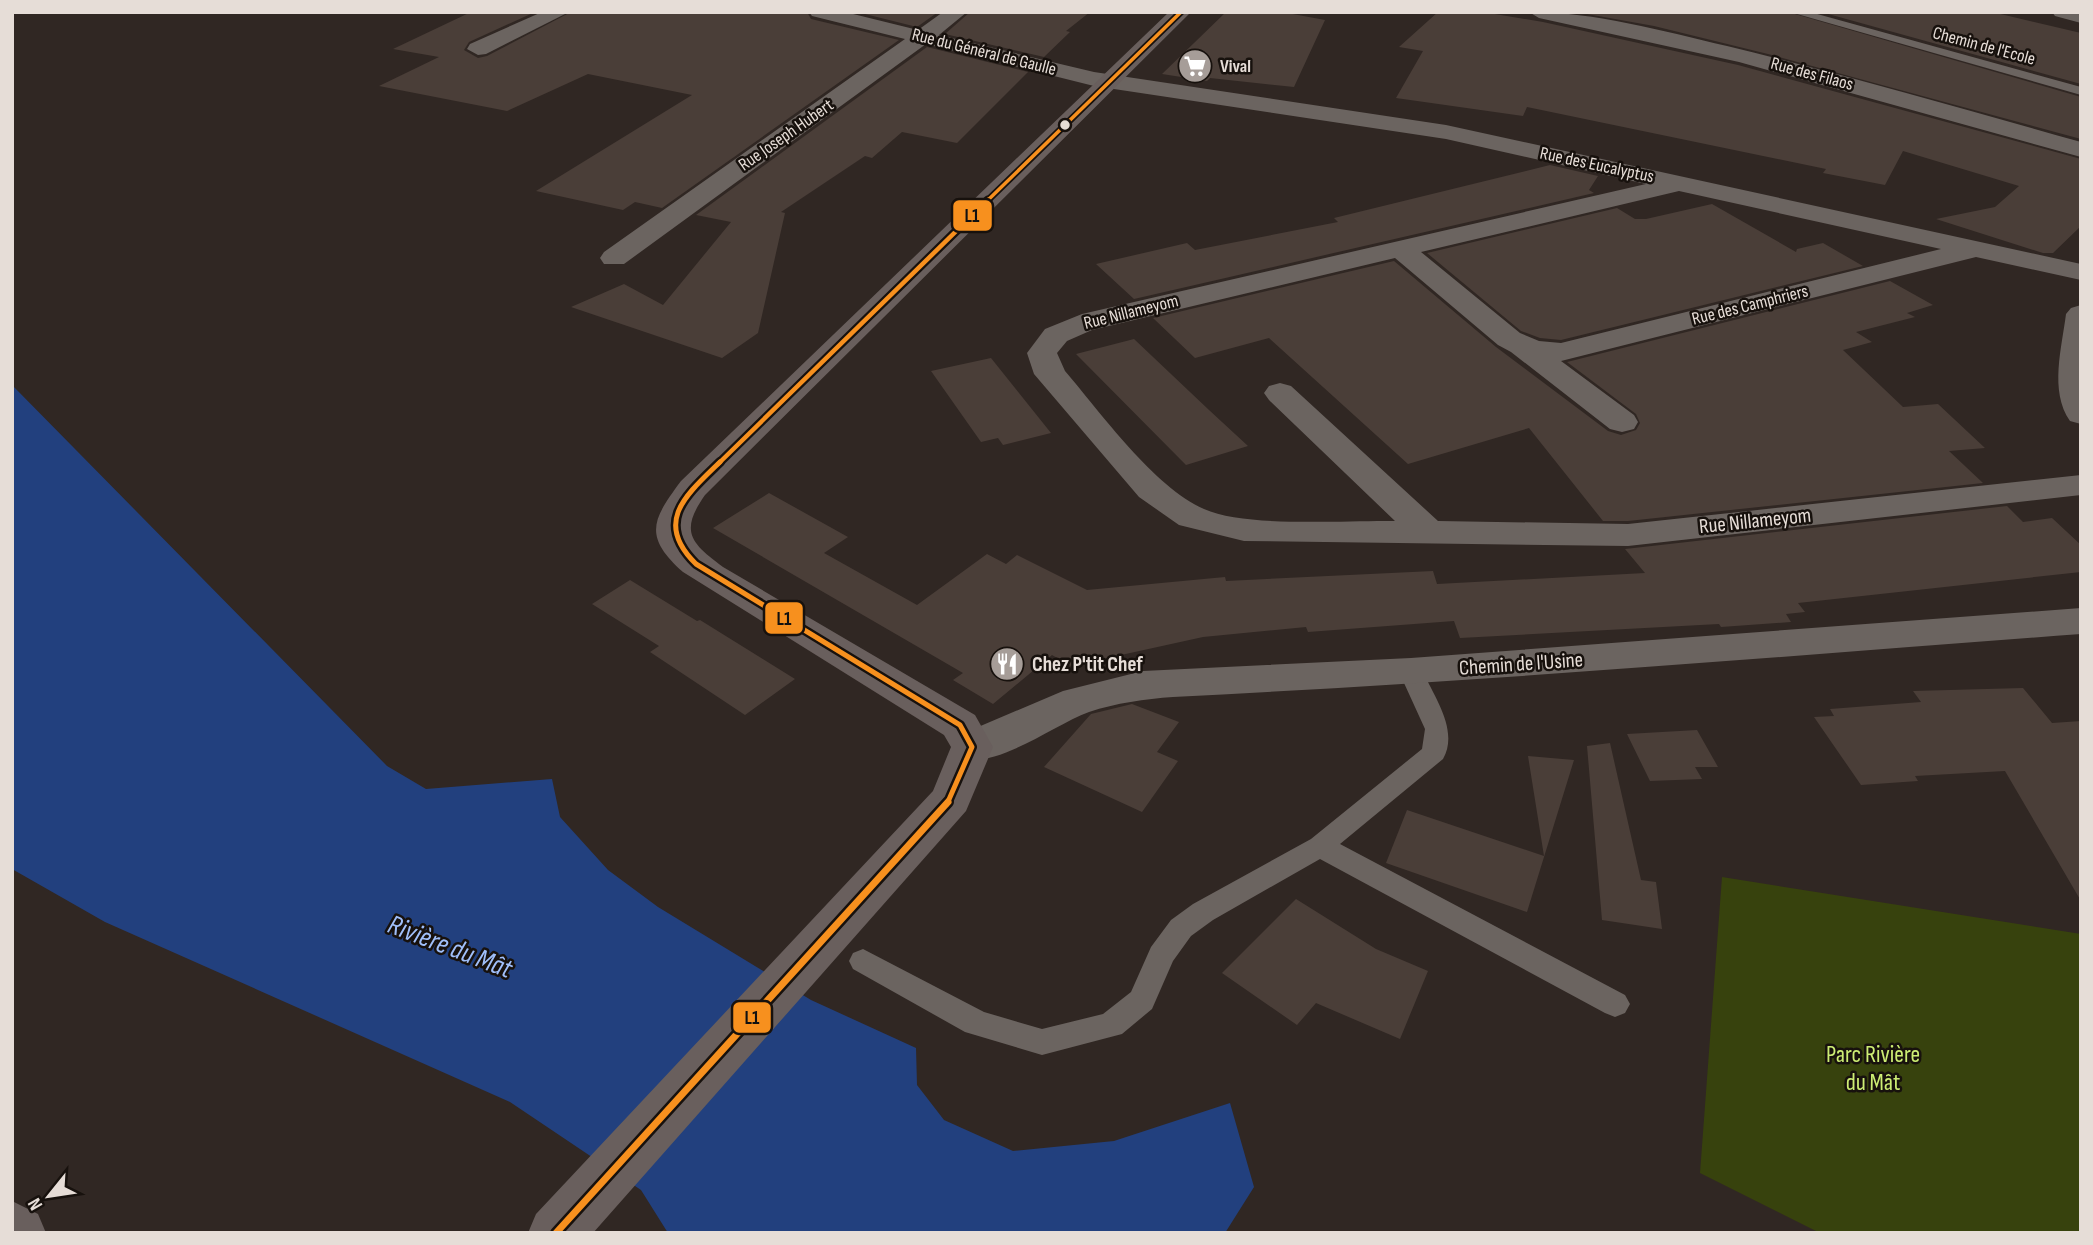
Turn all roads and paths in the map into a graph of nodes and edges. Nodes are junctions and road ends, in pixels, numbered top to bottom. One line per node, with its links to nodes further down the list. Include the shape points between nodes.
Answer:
1 (559, 12): 12 (street)
2 (819, 12): 11 (street, Rue du Général de Gaulle)
3 (957, 12): 11 (street, Rue Joseph Hubert)
4 (1181, 12): 13 (main road)
5 (1539, 12): 15 (street, Rue des Filaos, via 1767,61)
6 (1796, 12): 10 (lane, Chemin de l'Ecole)
7 (1856, 12): 10 (lane)
8 (2062, 12): 9 (street)
9 (2081, 17)
10 (1838, 24): 14 (lane, Chemin de l'Ecole)
11 (922, 38): 13 (street, Rue du Général de Gaulle); 19 (street, Rue Joseph Hubert)
12 (478, 49)
13 (1109, 82): 16 (street, Rue des Eucalyptus, via 1446,132); 30 (main road, via 693,488 674,512 671,532 681,554 960,725)
14 (2081, 90)
15 (2081, 150)
16 (1681, 183): 17 (street, Rue des Eucalyptus); 18 (street, Rue Nillameyom)
17 (1975, 249): 20 (street, Rue des Eucalyptus); 22 (street, Rue des Camphriers, via 1561,352)
18 (1402, 250): 22 (street, Rue des Camphriers); 27 (street, Rue Nillameyom, via 1082,323 1056,335 1042,353 1050,374 1151,490 1192,517 1244,530)
19 (614, 258)
20 (2081, 272)
21 (2081, 314): 24 (street, via 2073,377)
22 (1524, 348): 25 (street, Rue des Camphriers)
23 (1279, 393): 27 (street)
24 (2081, 414)
25 (1622, 422)
26 (2081, 485): 27 (street, Rue Nillameyom, via 1628,535)
27 (1428, 532)
28 (2081, 621): 29 (street, Chemin de l'Usine)
29 (1411, 672): 30 (street, Chemin de l'Usine, via 1143,685 1077,701); 31 (lane, via 1437,729 1434,753)
30 (972, 747): 36 (main road, via 951,799)
31 (1320, 846): 32 (lane, via 1181,928 1161,956 1142,1000 1111,1025 1042,1042 976,1023); 33 (lane)
32 (863, 961)
33 (1615, 1004)
34 (12, 1228): 35 (main road)
35 (18, 1233)
36 (556, 1233)

